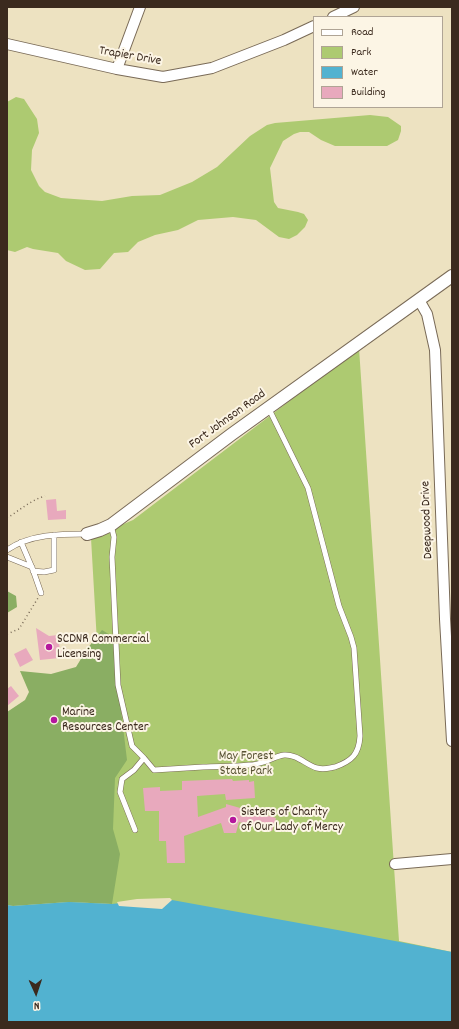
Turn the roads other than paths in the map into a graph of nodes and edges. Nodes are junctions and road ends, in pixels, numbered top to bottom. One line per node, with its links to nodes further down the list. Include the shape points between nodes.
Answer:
1 (140, 7): 6 (street)
2 (354, 7): 3 (street)
3 (335, 16)
4 (313, 26): 6 (street, Trapier Drive, via 212,68 163,77)
5 (7, 44): 6 (street, Trapier Drive)
6 (117, 69)
7 (452, 276): 8 (street, Fort Johnson Road)
8 (419, 300): 9 (street, Fort Johnson Road); 18 (street, Deepwood Drive, via 427,314 435,350)
9 (268, 408): 10 (street, Fort Johnson Road); 19 (lane, via 308,488 339,606 354,648 360,727 358,749 353,757 343,764 328,769 316,768 292,755 248,765 154,770)
10 (111, 525): 11 (street, Fort Johnson Road); 19 (lane, via 114,537 112,558 118,685 132,746)
11 (87, 534): 12 (lane, Fort Johnson Road)
12 (54, 536): 13 (lane, Fort Johnson Road); 16 (lane, via 54,570 44,572)
13 (21, 542): 14 (lane, Fort Johnson Road); 16 (lane)
14 (7, 550)
15 (7, 557): 16 (lane)
16 (33, 569): 17 (lane)
17 (41, 593)
18 (452, 741)
19 (144, 758): 20 (lane, via 122,779 120,792)
20 (135, 830)
21 (452, 859): 22 (street)
22 (395, 864)

